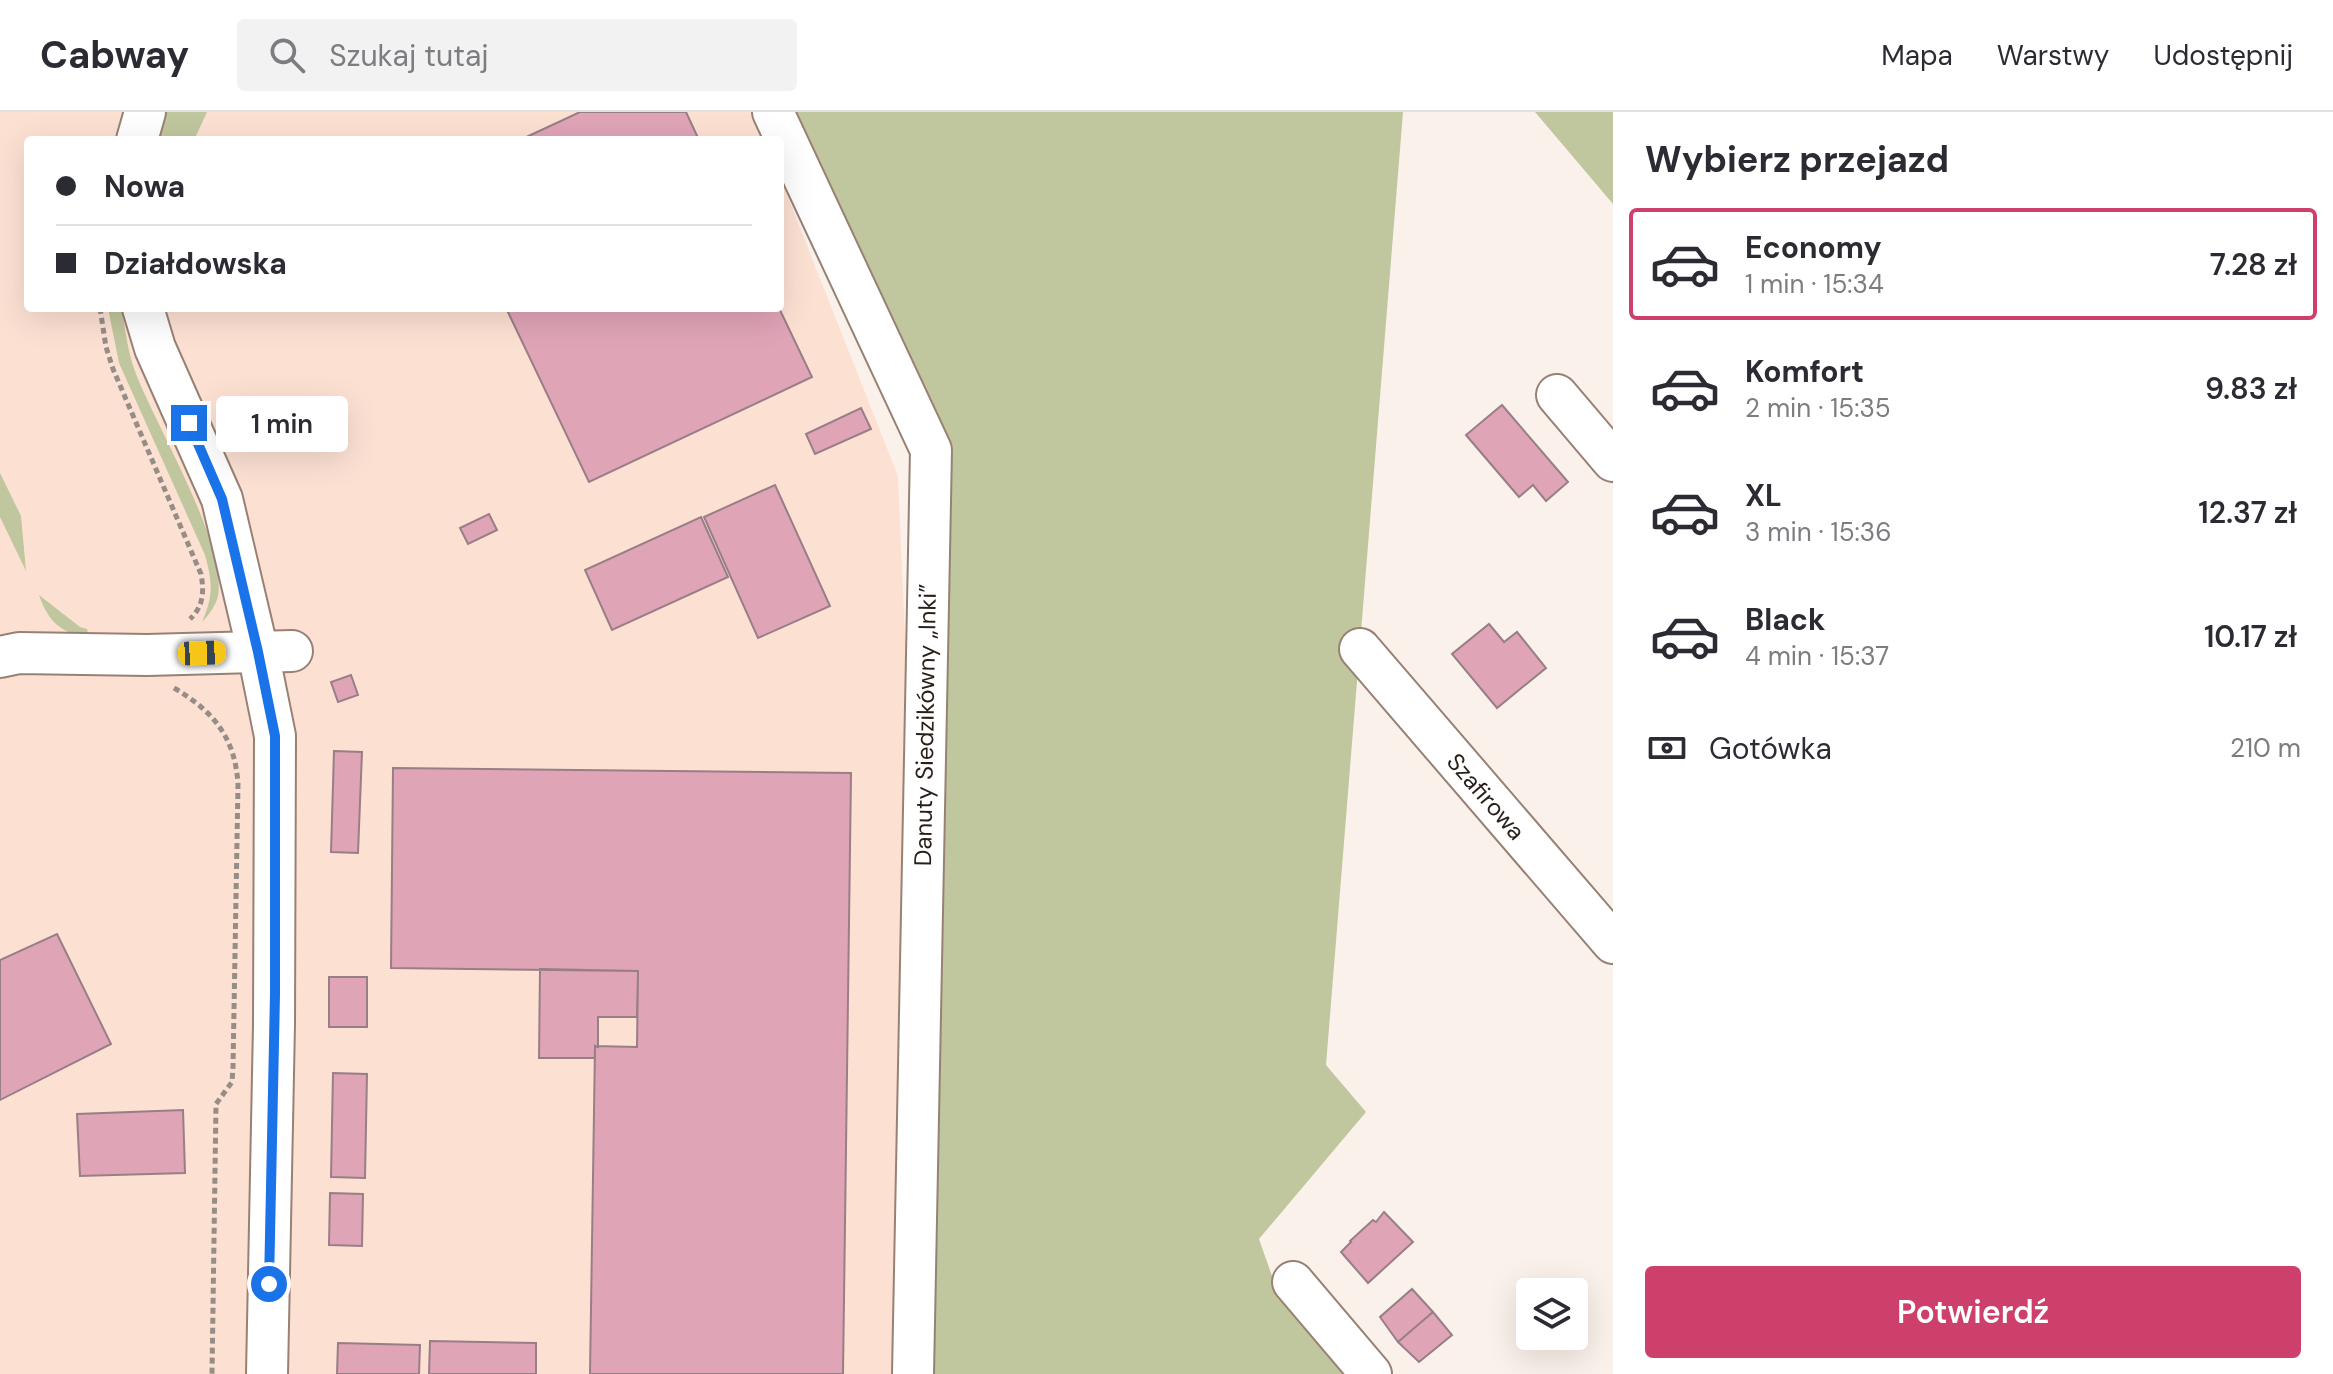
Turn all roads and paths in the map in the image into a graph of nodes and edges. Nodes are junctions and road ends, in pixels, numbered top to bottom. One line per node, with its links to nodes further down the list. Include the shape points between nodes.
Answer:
1 (145, 112): 3 (street)
2 (773, 112): 17 (street, Danuty Siedzikówny „Inki”, via 931,450)
3 (138, 136)
4 (101, 312): 8 (path, via 113,369 201,574 204,588 198,612)
5 (144, 312): 10 (street, via 222,499)
6 (1557, 395): 7 (street)
7 (1613, 461)
8 (180, 623)
9 (1360, 649): 13 (street, Szafirowa)
10 (275, 651): 11 (street); 16 (street)
11 (0, 657)
12 (169, 685): 15 (path, via 208,710 223,731 238,784 232,1082 216,1104)
13 (1613, 943)
14 (1293, 1282): 18 (street)
15 (212, 1374)
16 (267, 1374)
17 (913, 1374)
18 (1371, 1374)

